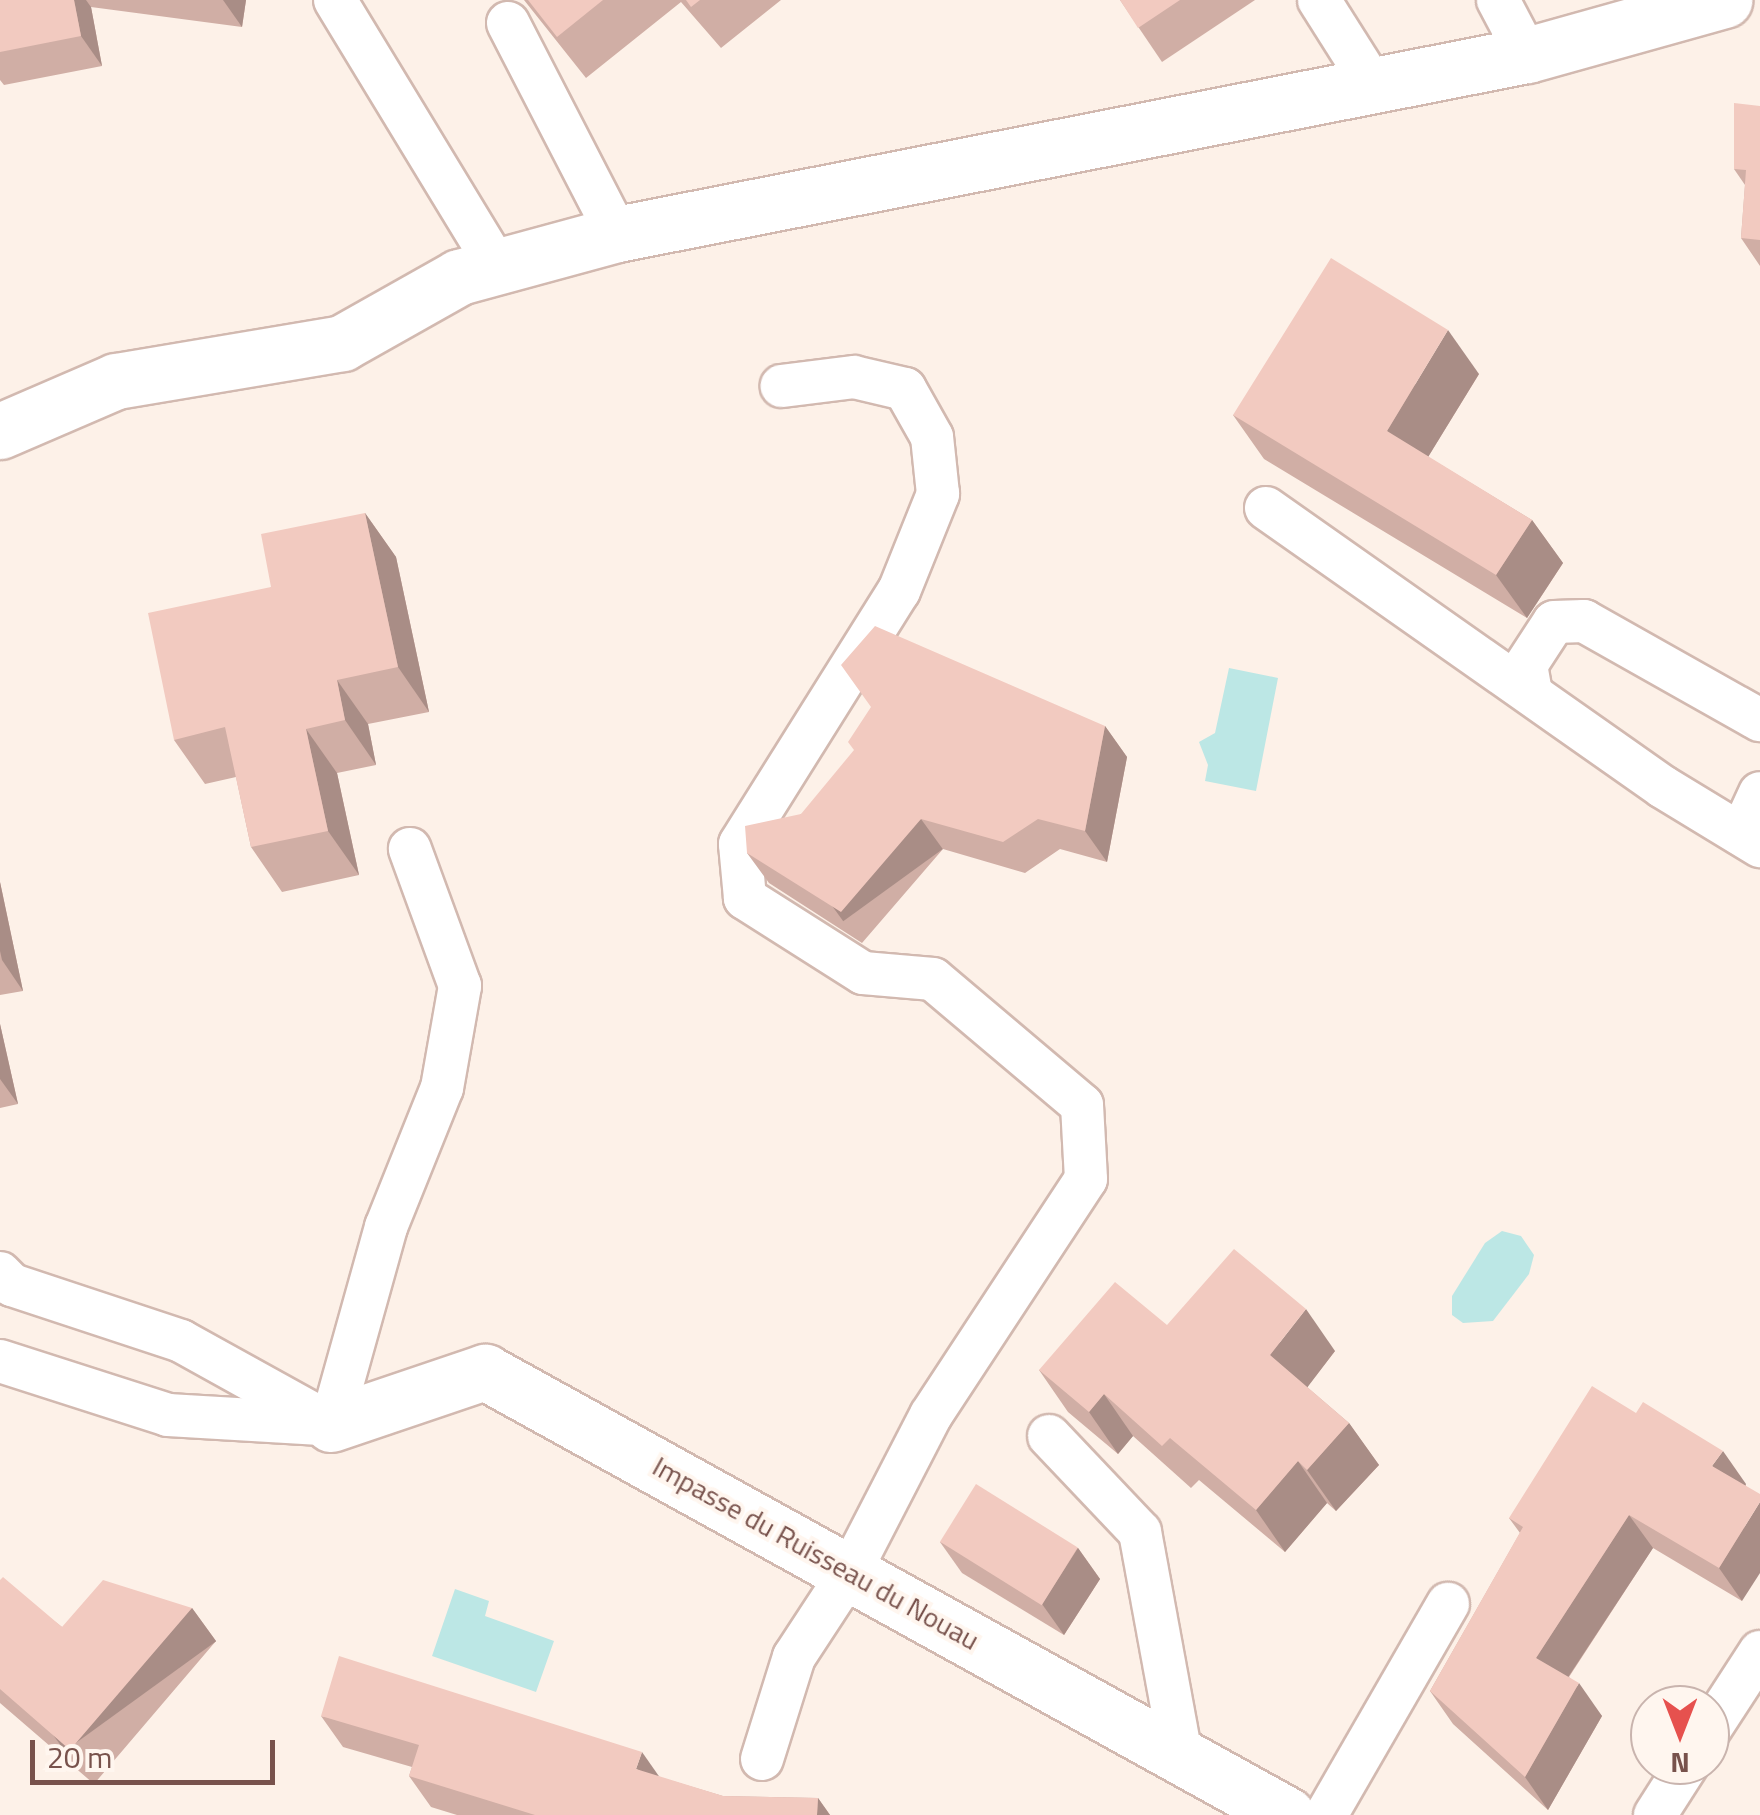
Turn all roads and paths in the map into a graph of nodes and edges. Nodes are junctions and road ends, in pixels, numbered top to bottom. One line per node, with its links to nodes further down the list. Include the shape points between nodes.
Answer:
1 (336, 0): 9 (lane)
2 (1319, 0): 7 (lane)
3 (1498, 0): 6 (lane)
4 (1724, 0): 6 (street)
5 (508, 23): 8 (lane)
6 (1527, 55): 7 (street)
7 (1374, 87): 8 (street)
8 (617, 234): 9 (street)
9 (498, 268): 11 (street, via 459,277 342,343 116,381)
10 (782, 386): 22 (lane, via 854,377 905,389 932,437 938,494 900,590 740,844 745,898 863,973 933,979 1082,1106 1086,1179 931,1414)
11 (0, 431)
12 (1266, 508): 13 (lane)
13 (1531, 693): 14 (lane, via 1526,666 1554,622 1584,620); 16 (lane)
14 (1760, 720)
15 (1760, 793): 16 (lane)
16 (1751, 840)
17 (410, 849): 20 (lane, via 460,986 442,1088 386,1227)
18 (0, 1273): 20 (lane, via 12,1285 181,1341)
19 (0, 1361): 20 (lane, via 168,1414)
20 (331, 1424): 22 (street, Impasse du Ruisseau du Nouau, via 485,1372)
21 (1049, 1436): 26 (lane, via 1140,1532)
22 (851, 1570): 26 (street, Impasse du Ruisseau du Nouau); 27 (lane, via 794,1657)
23 (1448, 1604): 30 (lane)
24 (1760, 1652): 25 (lane)
25 (1730, 1698)
26 (1181, 1756): 29 (street, Impasse du Ruisseau du Nouau)
27 (762, 1759)
28 (1674, 1785): 31 (lane)
29 (1287, 1815)
30 (1326, 1815)
31 (1655, 1815)

